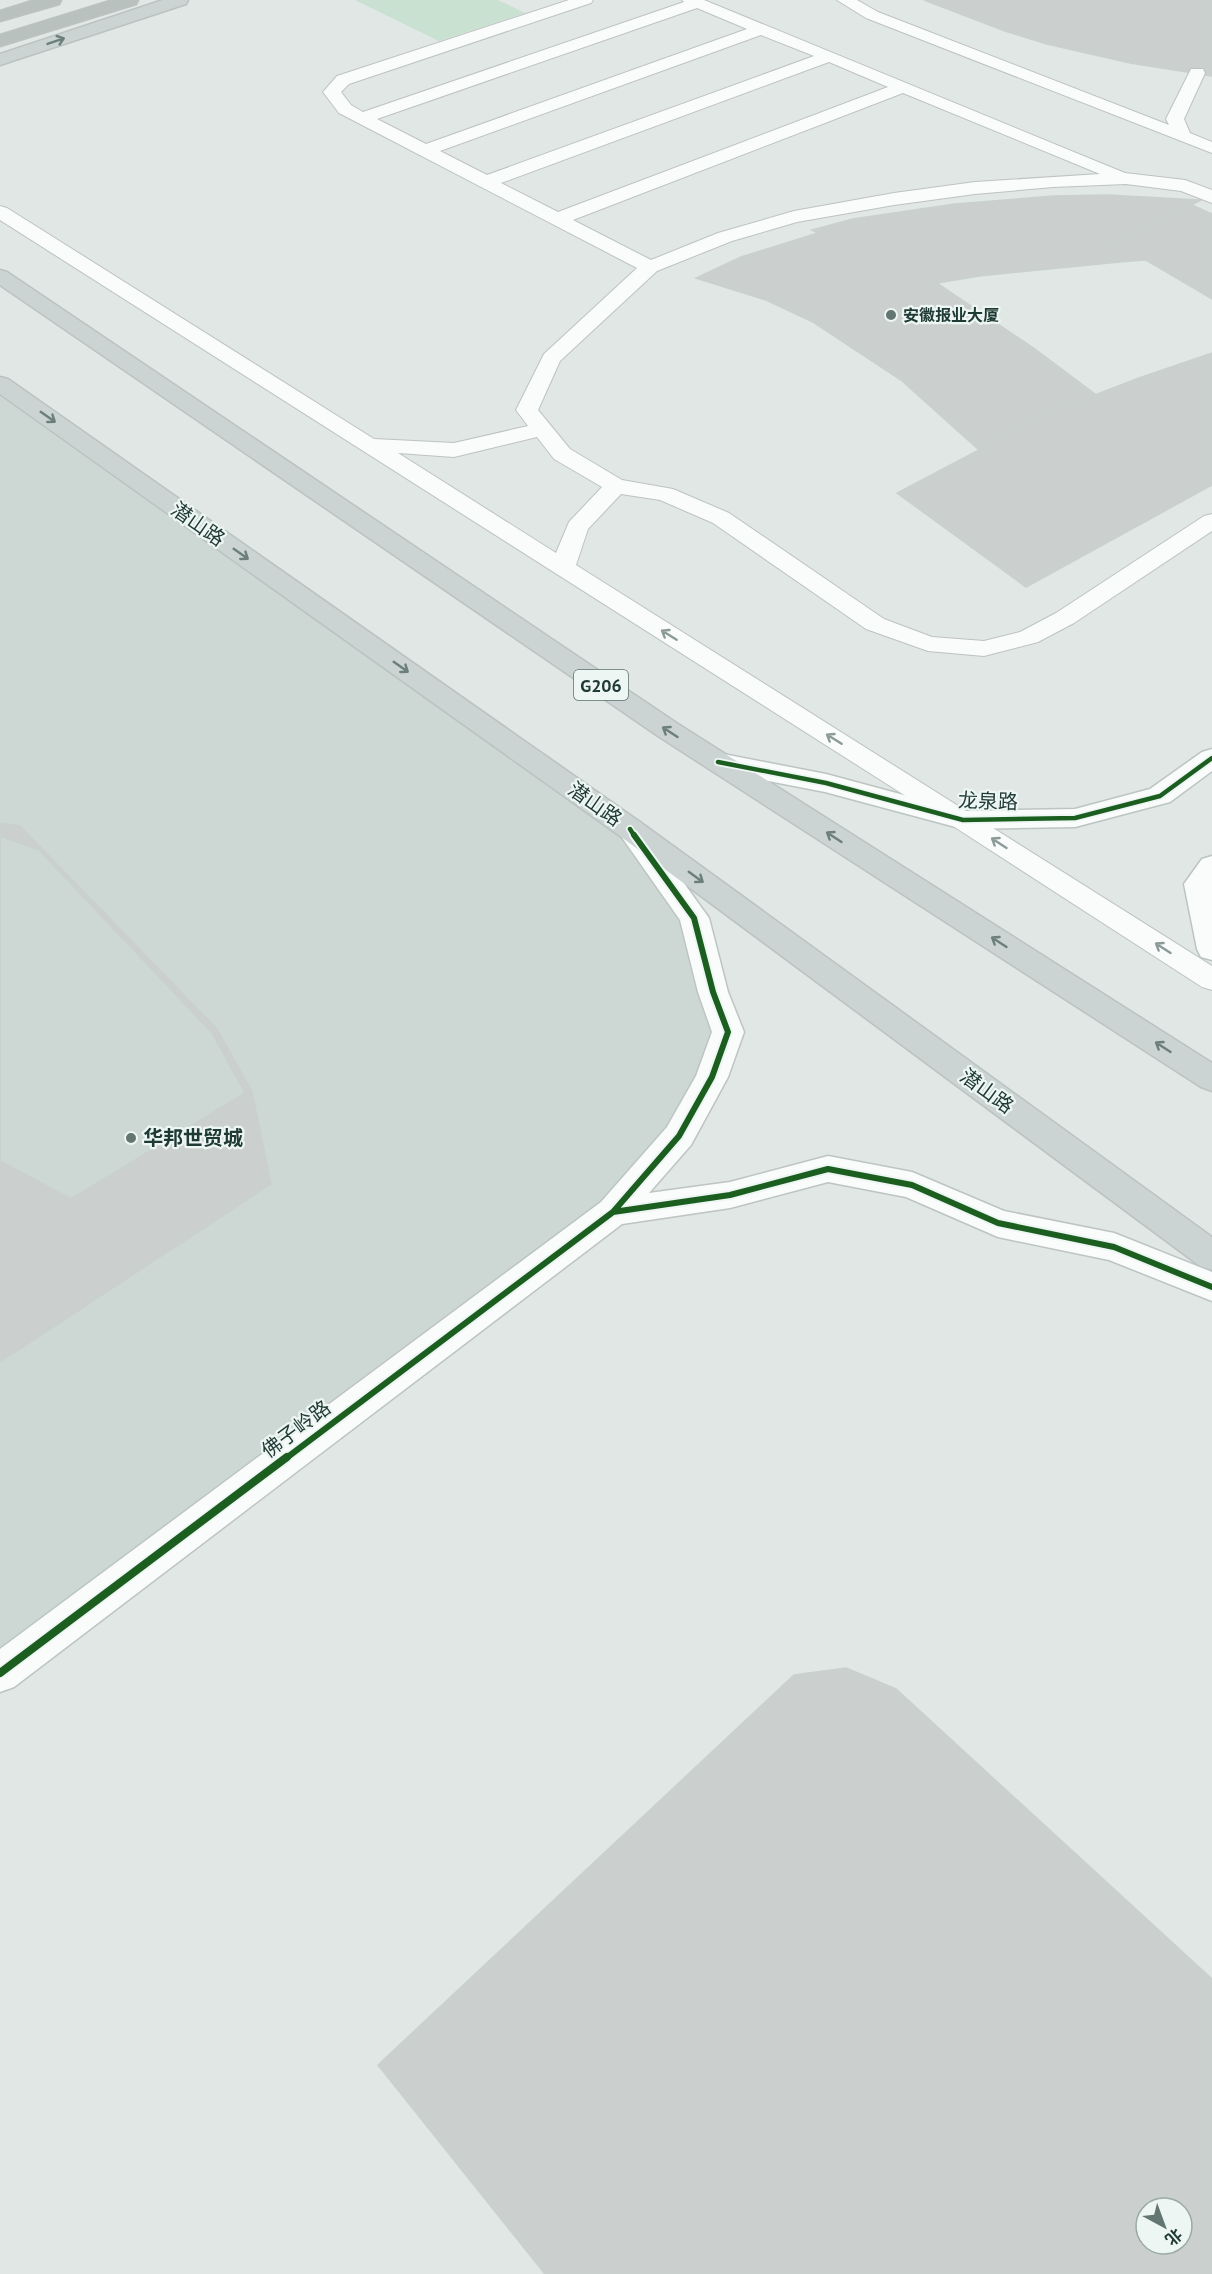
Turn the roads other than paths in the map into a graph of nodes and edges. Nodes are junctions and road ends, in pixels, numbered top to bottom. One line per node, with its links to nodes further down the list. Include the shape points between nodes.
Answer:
1 (53, 0): 7 (highway)
2 (130, 0): 9 (highway)
3 (180, 0): 11 (main road, one-way to 3)
4 (585, 0): 14 (lane, via 343,80 332,92 345,109)
5 (845, 0): 15 (lane, via 872,15)
6 (694, 1): 8 (lane); 14 (lane)
7 (0, 16)
8 (762, 30): 10 (lane); 17 (lane)
9 (0, 41)
10 (828, 57): 13 (lane); 19 (lane)
11 (0, 60)
12 (1197, 73): 15 (lane, via 1175,119)
13 (903, 87): 18 (lane); 22 (lane)
14 (362, 118): 17 (lane)
15 (1182, 136): 16 (lane)
16 (1212, 148)
17 (424, 150): 19 (lane)
18 (1126, 178): 20 (lane, via 1185,186); 23 (lane, via 975,188 894,198 805,215 725,237)
19 (486, 182): 22 (lane)
20 (1212, 197)
21 (0, 212): 27 (lane)
22 (557, 219): 23 (lane)
23 (650, 267): 26 (lane, via 551,358 527,410)
24 (0, 276): 32 (main road, G206, one-way to 24)
25 (0, 384): 34 (main road, 潜山路, one-way to 34)
26 (542, 429): 27 (lane, via 454,450); 28 (lane, via 561,454)
27 (367, 444): 30 (lane)
28 (616, 486): 29 (lane, via 665,494 721,518 875,624 928,644 984,649 1029,637 1065,618); 30 (lane, via 577,527)
29 (1212, 521)
30 (563, 568): 33 (lane, one-way to 30)
31 (1212, 758): 33 (street, 龙泉路, via 1160,796 1075,818)
32 (718, 762): 33 (street, 龙泉路, via 826,783); 38 (main road, G206, one-way to 32)
33 (963, 820): 37 (lane, one-way to 33)
34 (630, 829): 39 (street, 佛子岭路, via 694,918 728,1032 711,1077 679,1136); 40 (main road, 潜山路, one-way to 40)
35 (1212, 866): 36 (street, via 1199,884)
36 (1212, 949)
37 (1212, 980)
38 (1212, 1079)
39 (613, 1212): 41 (street, via 730,1195 828,1169 912,1185 998,1223 1114,1248); 42 (street, 佛子岭路)
40 (1212, 1256)
41 (1212, 1287)
42 (0, 1673)

